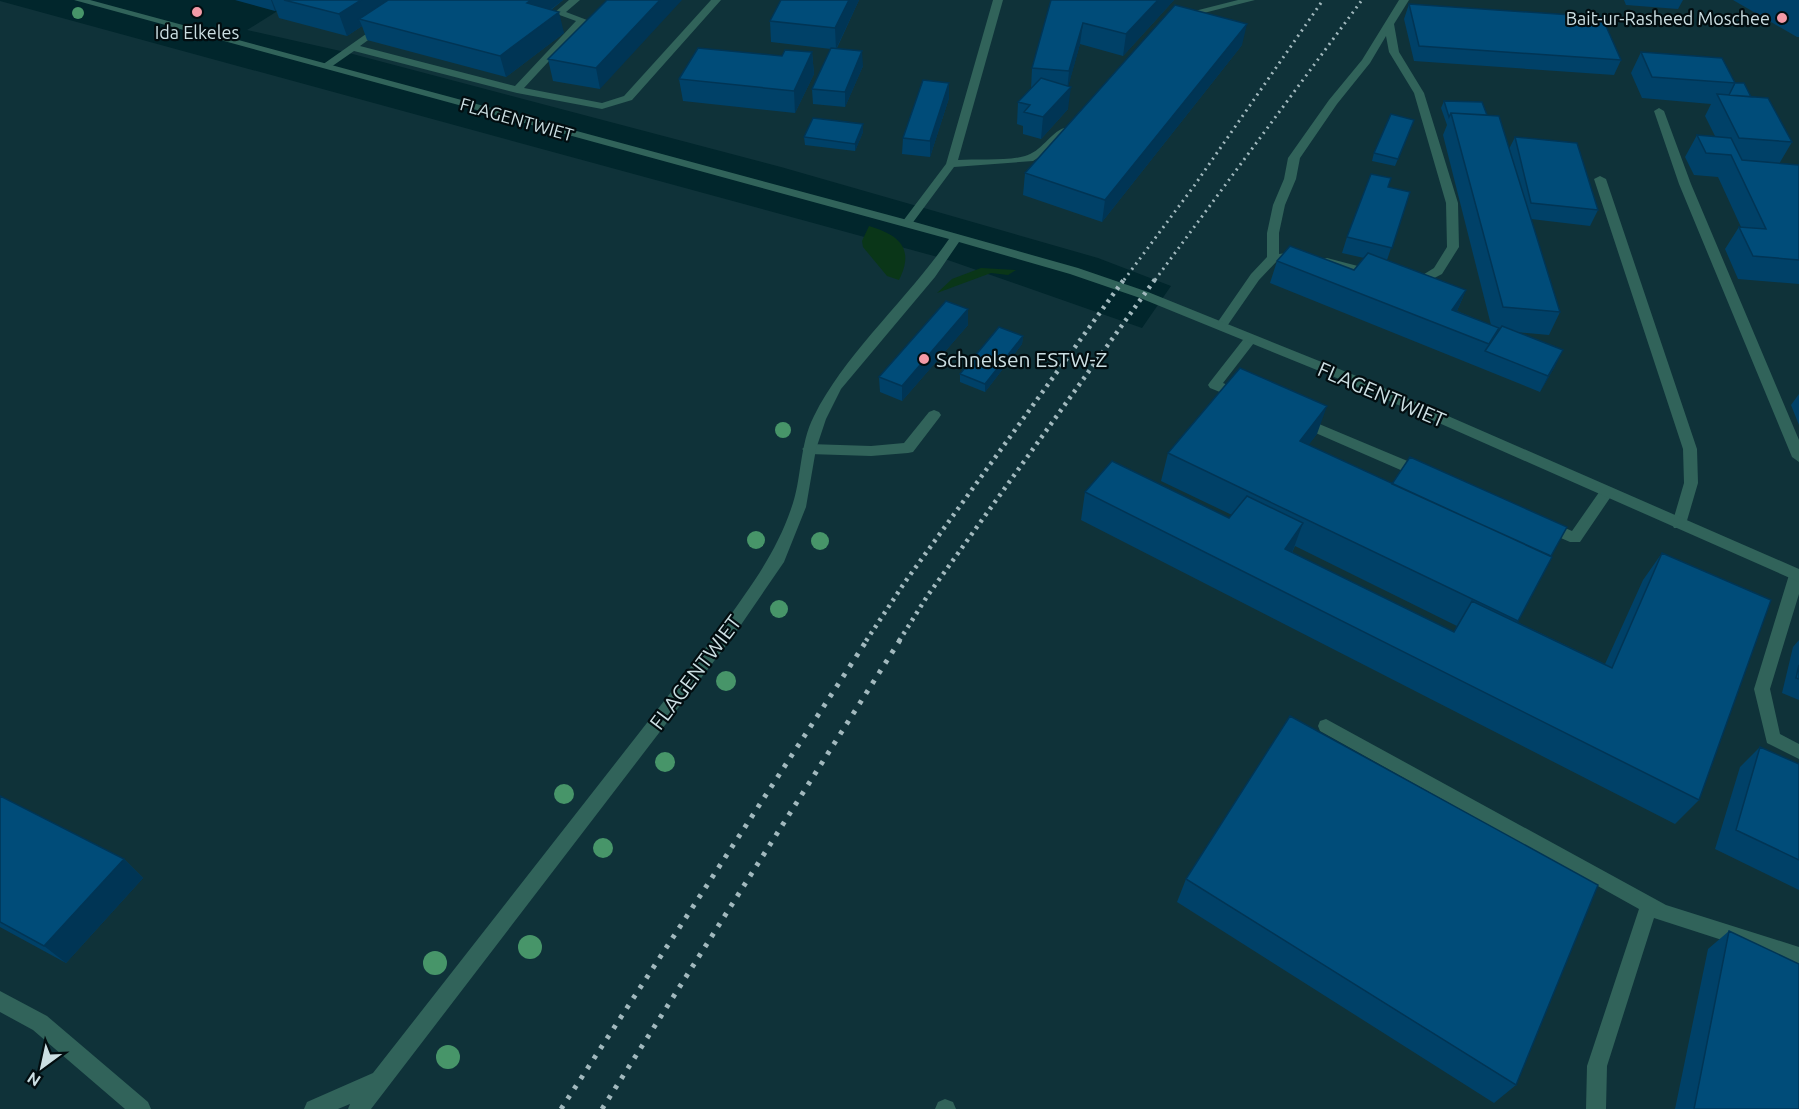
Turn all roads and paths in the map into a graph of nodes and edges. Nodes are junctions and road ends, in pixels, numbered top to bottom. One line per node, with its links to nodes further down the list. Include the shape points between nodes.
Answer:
1 (79, 0): 11 (street, FLAGENTWIET)
2 (575, 0): 12 (street, via 559,13 582,20)
3 (716, 0): 12 (street, via 628,98 602,106)
4 (998, 0): 15 (street)
5 (1250, 0): 8 (street)
6 (1404, 0): 9 (street)
7 (390, 20): 10 (street)
8 (1171, 20)
9 (1389, 24): 19 (street, via 1294,158 1273,233); 19 (street, via 1394,52 1419,93 1452,203 1452,247 1438,271 1423,280 1395,278 1298,254)
10 (351, 47): 11 (street); 12 (street)
11 (327, 65): 17 (street, FLAGENTWIET)
12 (517, 90)
13 (1659, 111): 26 (street, via 1685,184)
14 (1068, 127): 15 (street, via 1029,159)
15 (951, 164): 17 (street)
16 (1600, 179): 30 (street, via 1690,449 1691,483)
17 (906, 223): 18 (street, FLAGENTWIET)
18 (956, 237): 20 (street, FLAGENTWIET, via 1119,286); 25 (street, FLAGENTWIET, via 931,274 836,387)
19 (1273, 258): 20 (street)
20 (1221, 326): 21 (street, FLAGENTWIET)
21 (1251, 339): 22 (street, via 1215,385); 28 (street, FLAGENTWIET)
22 (1257, 402)
23 (934, 415): 25 (street, via 908,448)
24 (1288, 416): 27 (street)
25 (809, 449): 37 (street, FLAGENTWIET, via 799,507 776,562 728,632)
26 (1799, 457)
27 (1436, 479)
28 (1607, 492): 29 (street, via 1575,538); 30 (street, FLAGENTWIET)
29 (1532, 520)
30 (1679, 524): 31 (street, FLAGENTWIET)
31 (1798, 576): 33 (street, via 1762,689 1773,738)
32 (1326, 726): 34 (street)
33 (1799, 752)
34 (1649, 905): 35 (street); 41 (street, via 1597,1066)
35 (1799, 956)
36 (0, 1001): 38 (street, via 40,1023)
37 (381, 1079): 39 (street, FLAGENTWIET); 40 (street, FLAGENTWIET)
38 (141, 1109)
39 (314, 1109)
40 (358, 1109)
41 (1596, 1109)

